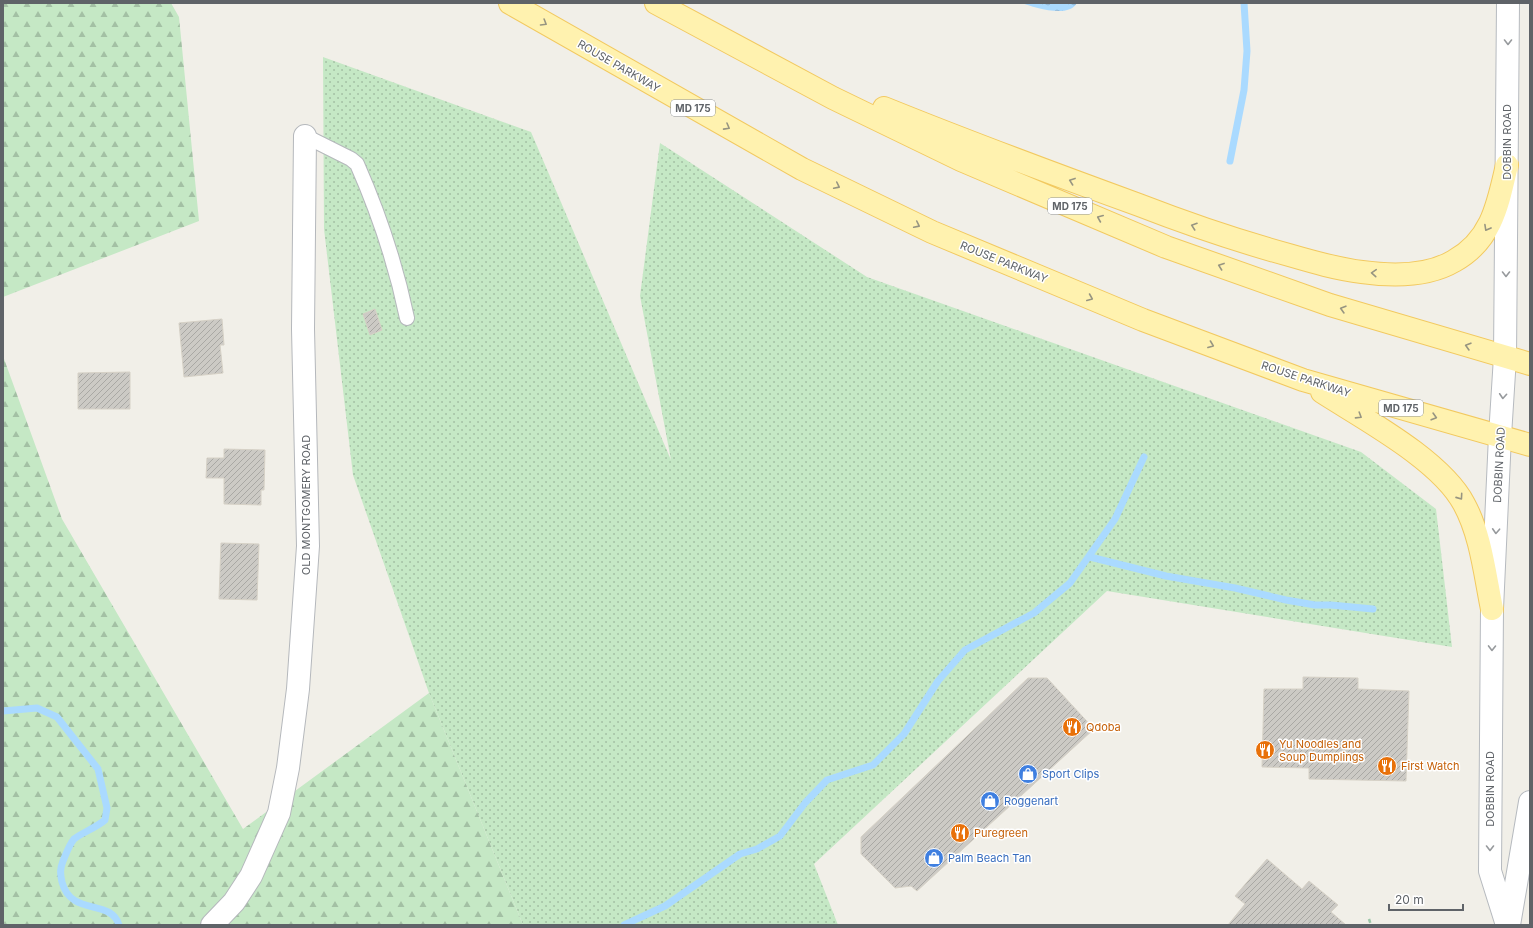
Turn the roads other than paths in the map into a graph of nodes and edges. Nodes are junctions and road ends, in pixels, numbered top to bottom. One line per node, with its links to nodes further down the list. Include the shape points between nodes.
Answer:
1 (510, 3): 10 (main road, ROUSE PARKWAY / MD 175, one-way to 10, via 802,169 932,232 1143,320)
2 (656, 3): 4 (main road, MD 175)
3 (1508, 3): 6 (street, DOBBIN ROAD, one-way to 6)
4 (737, 46): 6 (main road, one-way to 4, via 1498,207 1486,232 1464,254 1453,262 1431,270 1400,275 1362,272 1321,264 1244,243 1176,219 970,142); 8 (main road, MD 175, one-way to 4, via 1330,306 1166,247 961,160 833,98)
5 (305, 136): 7 (lane, via 357,164 381,220 400,283); 15 (street, OLD MONTGOMERY ROAD, via 304,328 308,546 296,705 279,813 251,876 234,902)
6 (1507, 164): 8 (street, DOBBIN ROAD, one-way to 8)
7 (407, 318)
8 (1505, 357): 9 (main road, MD 175); 11 (street, DOBBIN ROAD, one-way to 11)
9 (1530, 364)
10 (1303, 380): 11 (main road, ROUSE PARKWAY / MD 175, one-way to 11); 13 (main road, one-way to 13, via 1393,438 1432,466 1450,483 1464,504 1474,528)
11 (1500, 436): 12 (main road, ROUSE PARKWAY / MD 175); 13 (street, DOBBIN ROAD, one-way to 13)
12 (1530, 445)
13 (1492, 609): 16 (street, DOBBIN ROAD, one-way to 16, via 1490,871)
14 (1530, 802): 16 (street, DOBBIN ROAD)
15 (212, 925)
16 (1508, 925)

